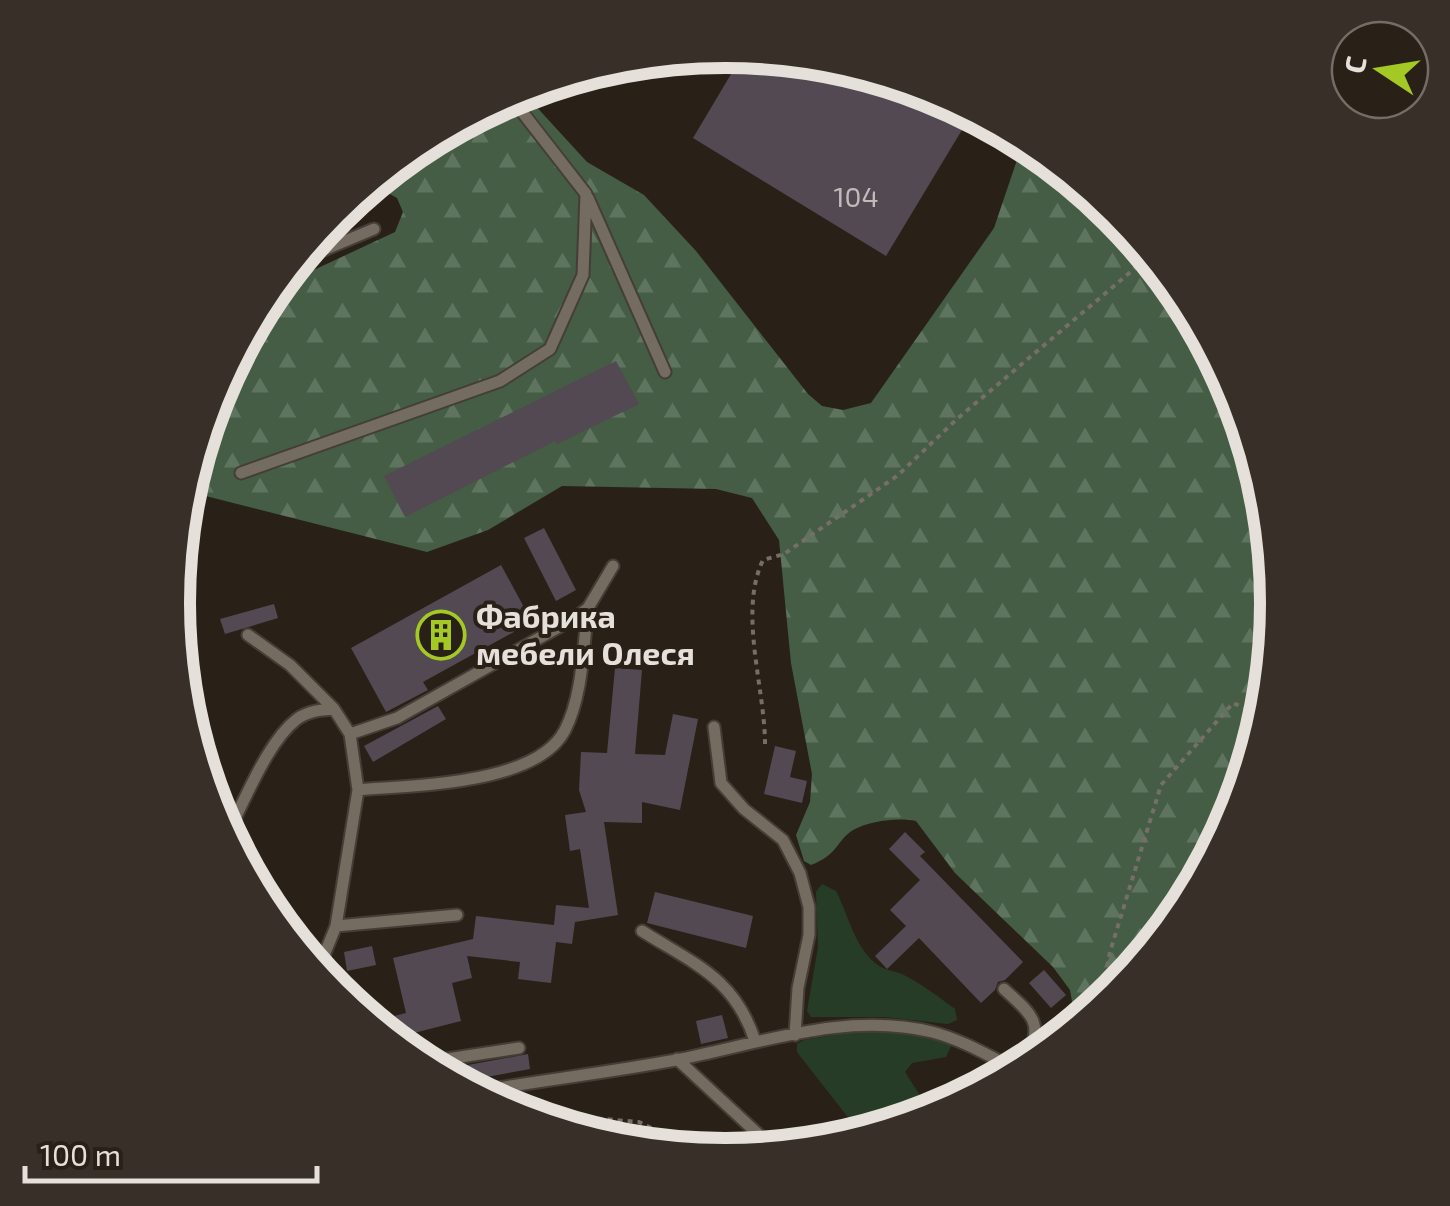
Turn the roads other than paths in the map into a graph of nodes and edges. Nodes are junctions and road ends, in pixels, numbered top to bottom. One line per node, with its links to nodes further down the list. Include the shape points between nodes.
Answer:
1 (519, 109): 2 (lane)
2 (586, 194): 5 (lane); 6 (lane, via 583,275 550,348 500,381)
3 (374, 229): 4 (lane)
4 (321, 251)
5 (664, 372)
6 (242, 472)
7 (614, 566): 8 (lane)
8 (588, 608): 12 (lane, via 397,718); 13 (lane, via 578,686 566,728 552,748 517,768)
9 (248, 635): 10 (lane)
10 (334, 709): 12 (lane); 14 (lane, via 295,720)
11 (714, 728): 20 (lane, via 721,782 783,840 800,873 809,935)
12 (350, 734): 13 (lane)
13 (358, 790): 16 (lane)
14 (235, 819)
15 (457, 914): 16 (lane)
16 (336, 926): 18 (lane)
17 (642, 931): 22 (lane, via 724,984 747,1015)
18 (323, 957)
19 (1004, 989): 21 (lane, via 1032,1016)
20 (796, 1035): 22 (lane); 26 (lane, via 842,1026 900,1026 961,1041)
21 (1035, 1039)
22 (755, 1041): 25 (lane)
23 (519, 1048): 24 (lane)
24 (445, 1059)
25 (676, 1059): 27 (lane); 28 (lane)
26 (1001, 1062)
27 (498, 1088)
28 (761, 1137)

